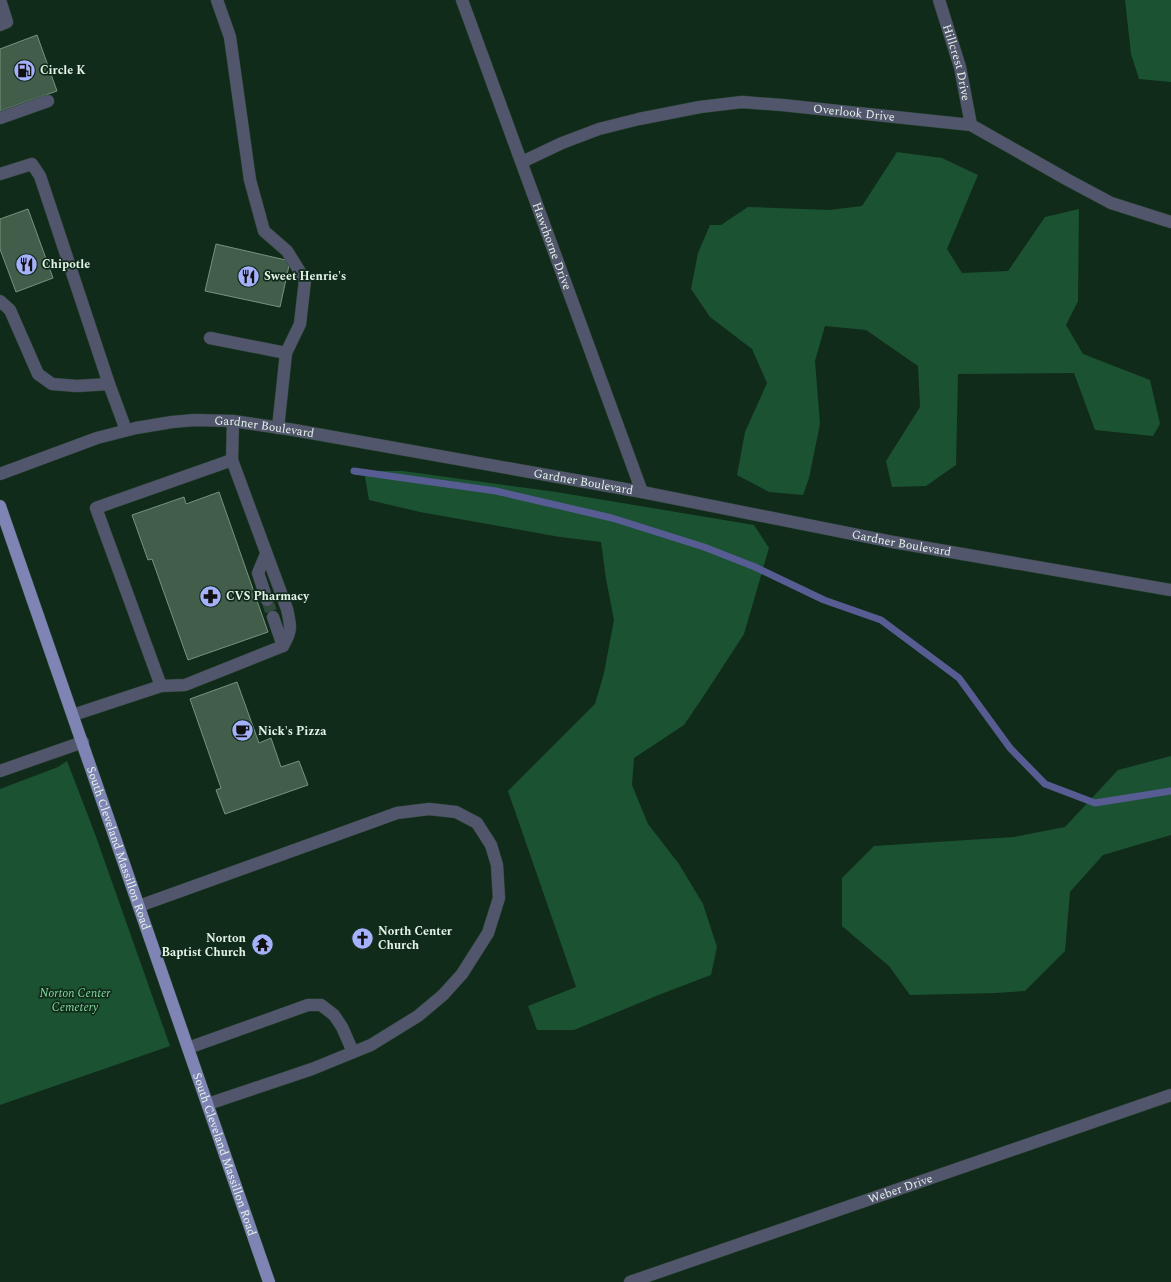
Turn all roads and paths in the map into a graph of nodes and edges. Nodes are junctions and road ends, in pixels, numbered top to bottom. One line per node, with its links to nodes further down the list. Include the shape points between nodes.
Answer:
1 (0, 0): 5 (street, via 7,22)
2 (217, 0): 14 (street, via 230,37 250,180 264,231 287,251 305,280 300,324)
3 (462, 0): 9 (street, Hawthorne Drive)
4 (939, 0): 8 (street, Hillcrest Drive, via 960,67)
5 (0, 25)
6 (48, 101): 7 (street)
7 (0, 118)
8 (971, 125): 9 (street, Overlook Drive, via 742,102 639,118 599,129); 11 (street, Overlook Drive, via 1112,203)
9 (522, 162): 21 (street, Hawthorne Drive)
10 (0, 174): 15 (street, via 32,164 40,176)
11 (1171, 222)
12 (0, 301): 15 (street, via 10,310 38,374 52,384)
13 (210, 338): 14 (street)
14 (286, 353): 17 (street)
15 (109, 384): 18 (street)
16 (233, 421): 17 (street, Gardner Boulevard); 18 (street, Gardner Boulevard, via 172,422); 19 (street)
17 (278, 428): 21 (street, Gardner Boulevard)
18 (126, 430): 20 (street, Gardner Boulevard, via 75,445)
19 (232, 460): 23 (street); 28 (street, via 96,508)
20 (0, 474)
21 (642, 492): 24 (street, Gardner Boulevard, via 893,542)
22 (0, 506): 29 (main road, South Cleveland Massillon Road)
23 (266, 554): 25 (street, via 258,574); 27 (street, via 290,623 290,635)
24 (1171, 590)
25 (267, 600)
26 (273, 616): 27 (street)
27 (283, 646): 28 (street, via 185,685)
28 (161, 686): 29 (street)
29 (73, 715): 30 (main road, South Cleveland Massillon Road)
30 (83, 742): 31 (street); 32 (main road, South Cleveland Massillon Road)
31 (0, 771)
32 (140, 906): 33 (main road, South Cleveland Massillon Road); 34 (street, via 397,813 428,809 456,812 477,823 491,845 497,865 499,898 488,933 462,974 443,995 418,1016 371,1045)
33 (188, 1048): 34 (street, via 308,1005 321,1005 334,1014); 36 (main road, South Cleveland Massillon Road)
34 (352, 1052): 36 (street, via 312,1069)
35 (1171, 1094): 38 (street, Weber Drive)
36 (208, 1104): 37 (main road, South Cleveland Massillon Road)
37 (269, 1282)
38 (630, 1282)

